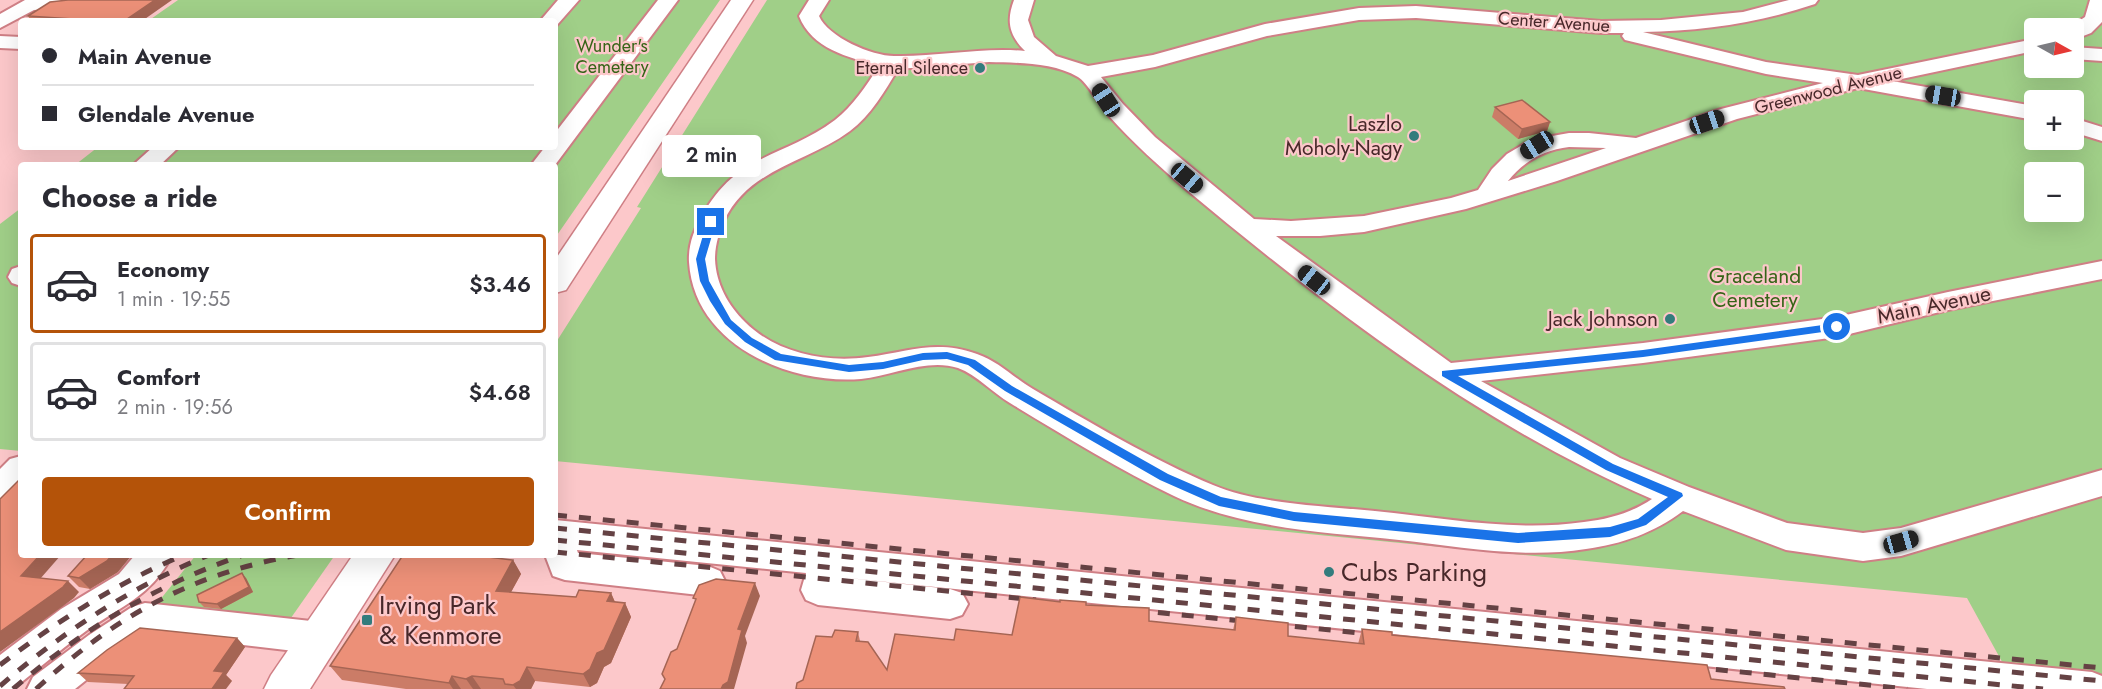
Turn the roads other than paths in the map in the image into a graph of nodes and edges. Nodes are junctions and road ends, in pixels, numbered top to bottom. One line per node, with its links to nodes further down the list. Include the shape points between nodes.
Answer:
1 (85, 0): 10 (street, via 29,5)
2 (569, 0): 9 (street)
3 (668, 0): 25 (street)
4 (742, 0): 34 (main road)
5 (819, 0): 19 (street, via 809,16 813,26 831,42)
6 (1024, 0): 18 (street, via 1017,17 1019,28 1034,49)
7 (1808, 0): 11 (street, Center Avenue, via 1772,12 1714,22)
8 (2101, 6): 12 (street)
9 (553, 18)
10 (0, 22)
11 (1601, 27): 20 (street, Center Avenue, via 1416,12 1359,14 1265,30 1155,61); 21 (street, via 1766,68)
12 (2084, 28)
13 (0, 42): 14 (street)
14 (18, 43)
15 (2024, 49): 21 (street, Greenwood Avenue)
16 (2084, 54): 17 (street)
17 (2102, 55)
18 (1049, 60): 19 (street, via 989,56); 20 (street)
19 (891, 63): 41 (street, via 872,94 840,127 749,174 729,189 706,235 701,259 704,281 728,322 778,357 849,369 923,356 947,355 971,362 1164,477 1219,501 1294,516 1518,538 1565,537 1610,532 1642,522)
20 (1088, 73): 32 (street, via 1106,100 1139,134)
21 (1857, 81): 22 (street); 26 (street, Greenwood Avenue, via 1729,114)
22 (2024, 111)
23 (2084, 128): 24 (street)
24 (2102, 134)
25 (558, 145)
26 (1642, 145): 31 (street, Greenwood Avenue); 31 (street, Greenwood Avenue, via 1567,139 1537,145 1512,161)
27 (162, 150): 29 (street)
28 (554, 150): 30 (street)
29 (148, 162)
30 (545, 162)
31 (1487, 195): 32 (street, Greenwood Avenue, via 1364,224)
32 (1246, 227): 35 (street)
33 (2099, 274): 35 (street, Main Avenue, via 1948,301 1837,327)
34 (558, 277)
35 (1446, 374): 41 (street, via 1610,467)
36 (0, 459): 37 (street)
37 (18, 462)
38 (18, 471): 40 (street)
39 (2102, 483): 41 (street, via 1901,542 1863,547 1785,536)
40 (0, 489)
41 (1678, 496)
42 (558, 534): 46 (street)
43 (558, 544): 47 (street, via 565,566)
44 (153, 558): 49 (street, via 131,584)
45 (373, 558): 51 (main road)
46 (826, 562): 48 (street, via 818,590); 55 (street)
47 (708, 581)
48 (950, 604)
49 (86, 612): 50 (street); 52 (street)
50 (145, 618): 51 (street); 53 (street)
51 (320, 638): 54 (main road)
52 (0, 677)
53 (46, 689)
54 (286, 689)
55 (2092, 689)

